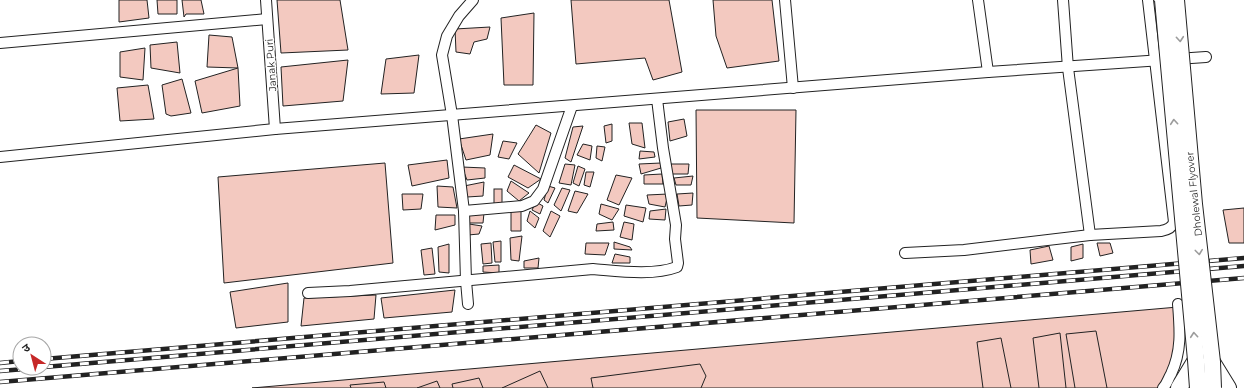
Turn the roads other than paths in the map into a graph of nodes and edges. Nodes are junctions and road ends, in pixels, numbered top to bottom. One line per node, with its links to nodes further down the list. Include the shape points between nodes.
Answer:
1 (266, 0): 9 (street, Janak Puri)
2 (473, 0): 18 (street, via 446,36 442,55)
3 (785, 0): 15 (street)
4 (978, 0): 14 (street)
5 (1063, 0): 13 (street)
6 (1148, 0): 12 (street)
7 (1163, 0): 28 (main road, Dholewal Flyover, one-way to 7, bridge)
8 (1176, 0): 28 (main road, Dholewal Flyover, one-way to 28, bridge, via 1194,204)
9 (267, 19): 10 (street); 19 (street, Janak Puri)
10 (0, 43)
11 (1206, 57): 12 (street)
12 (1155, 61): 13 (street); 22 (street, via 1173,226 1160,231)
13 (1068, 68): 14 (street); 22 (street)
14 (988, 72): 15 (street)
15 (793, 88): 16 (street)
16 (657, 99): 17 (street); 24 (street, via 676,225 677,267 633,272 593,269)
17 (572, 106): 18 (street); 21 (street, via 543,189 534,200 522,206)
18 (452, 115): 19 (street); 21 (street)
19 (275, 129): 20 (street)
20 (0, 157)
21 (464, 211): 24 (street)
22 (1090, 235): 23 (street, via 964,250)
23 (904, 253)
24 (466, 281): 25 (street); 26 (street)
25 (308, 293)
26 (468, 304)
27 (1178, 304): 29 (street, via 1178,355)
28 (1204, 361): 30 (main road); 31 (main road, Dholewal Flyover, bridge); 32 (main road, Dholewal Flyover, bridge); 33 (main road)
29 (1163, 388)
30 (1179, 388)
31 (1198, 388)
32 (1213, 388)
33 (1228, 388)

